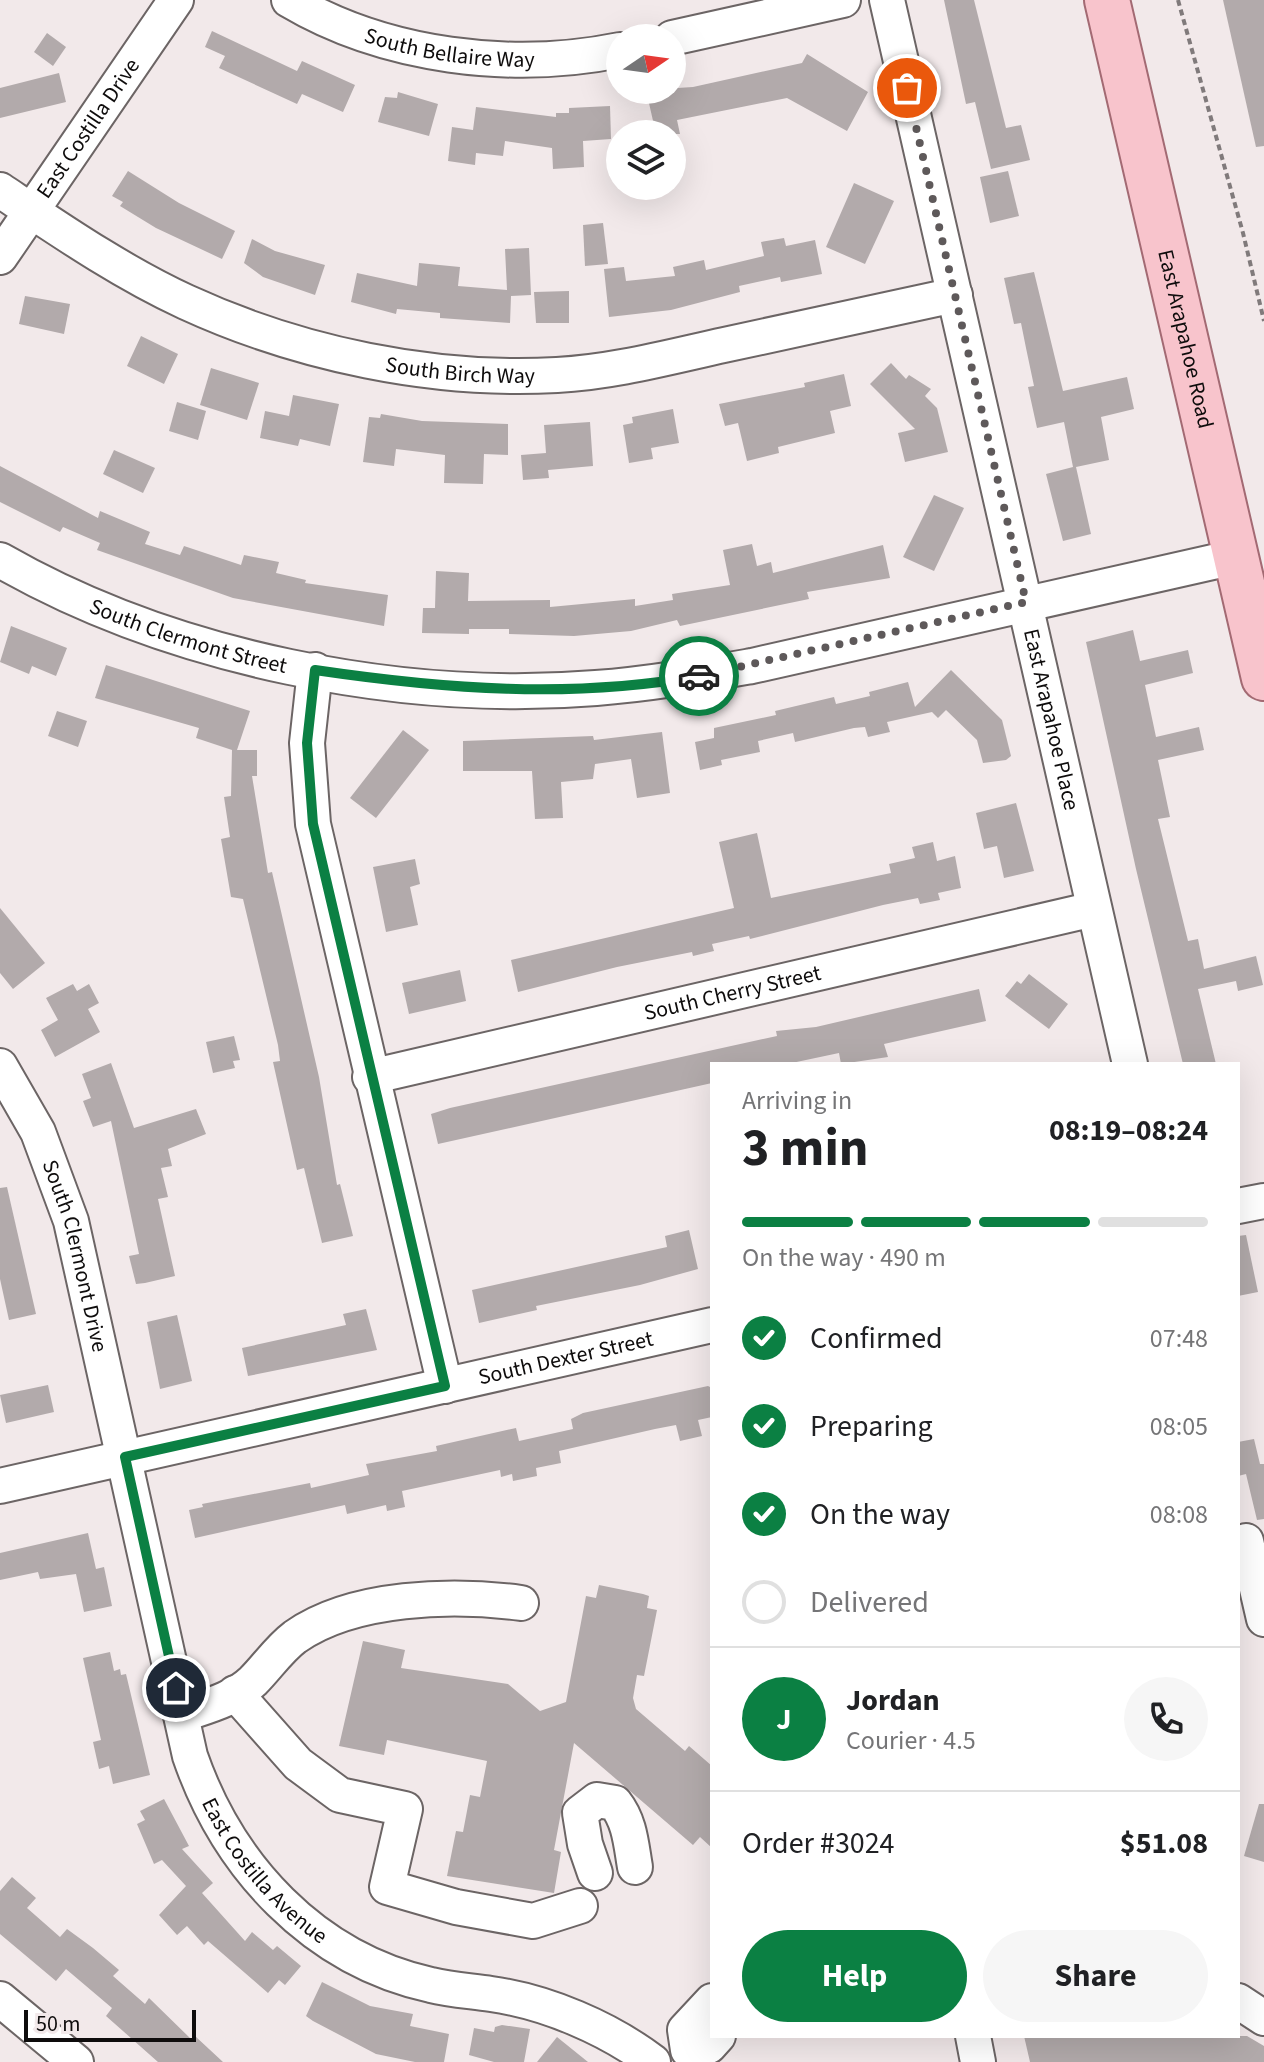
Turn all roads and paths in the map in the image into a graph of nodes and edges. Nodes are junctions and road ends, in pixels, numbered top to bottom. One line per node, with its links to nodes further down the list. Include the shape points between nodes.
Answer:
1 (176, 0): 10 (street, East Costilla Drive)
2 (289, 0): 8 (street, South Bellaire Way, via 344,27 450,55 556,59)
3 (843, 0): 7 (street)
4 (887, 0): 12 (street, East Arapahoe Place)
5 (1107, 0): 14 (main road, East Arapahoe Road)
6 (1178, 0): 13 (path)
7 (686, 35)
8 (606, 52)
9 (0, 190): 10 (street, South Birch Way)
10 (31, 211): 11 (street, East Costilla Drive); 12 (street, South Birch Way, via 110,262 248,328 403,366 479,373 557,375 628,366)
11 (0, 257)
12 (955, 295): 16 (street, East Arapahoe Place)
13 (1264, 321)
14 (1235, 557): 16 (street, South Clermont Street); 18 (main road, East Arapahoe Road)
15 (0, 560): 17 (street, South Clermont Street, via 171,635)
16 (1026, 602): 17 (street, South Clermont Street, via 752,666 594,689 419,686); 19 (street, East Arapahoe Place)
17 (315, 670): 22 (street, via 307,743 312,813)
18 (1264, 678)
19 (1094, 909): 20 (street, East Arapahoe Place); 22 (street, South Cherry Street)
20 (1130, 1062)
21 (0, 1066): 27 (street, South Clermont Drive, via 38,1132 63,1197)
22 (370, 1077): 26 (street)
23 (1264, 1201): 24 (street)
24 (1240, 1206)
25 (710, 1325): 26 (street, South Dexter Street)
26 (445, 1386): 27 (street, South Dexter Street)
27 (125, 1457): 28 (street, South Dexter Street); 33 (street, East Costilla Avenue)
28 (0, 1486)
29 (1249, 1540): 31 (street)
30 (521, 1603): 32 (street, via 448,1598 332,1617 291,1640)
31 (1264, 1619)
32 (235, 1693): 33 (street); 36 (street, via 298,1764 340,1795 405,1809 387,1887 533,1921)
33 (181, 1715): 44 (street, East Costilla Avenue, via 190,1756 216,1820 254,1877 323,1938 376,1967 428,1985 554,2010)
34 (635, 1867): 35 (street, via 622,1812 615,1803 597,1800 580,1813)
35 (595, 1873)
36 (580, 1906)
37 (0, 1999): 43 (street)
38 (1240, 2002): 40 (street)
39 (710, 2003): 42 (street, via 685,2030)
40 (1264, 2018)
41 (973, 2038): 45 (street)
42 (694, 2049)
43 (76, 2062)
44 (653, 2062)
45 (978, 2062)

